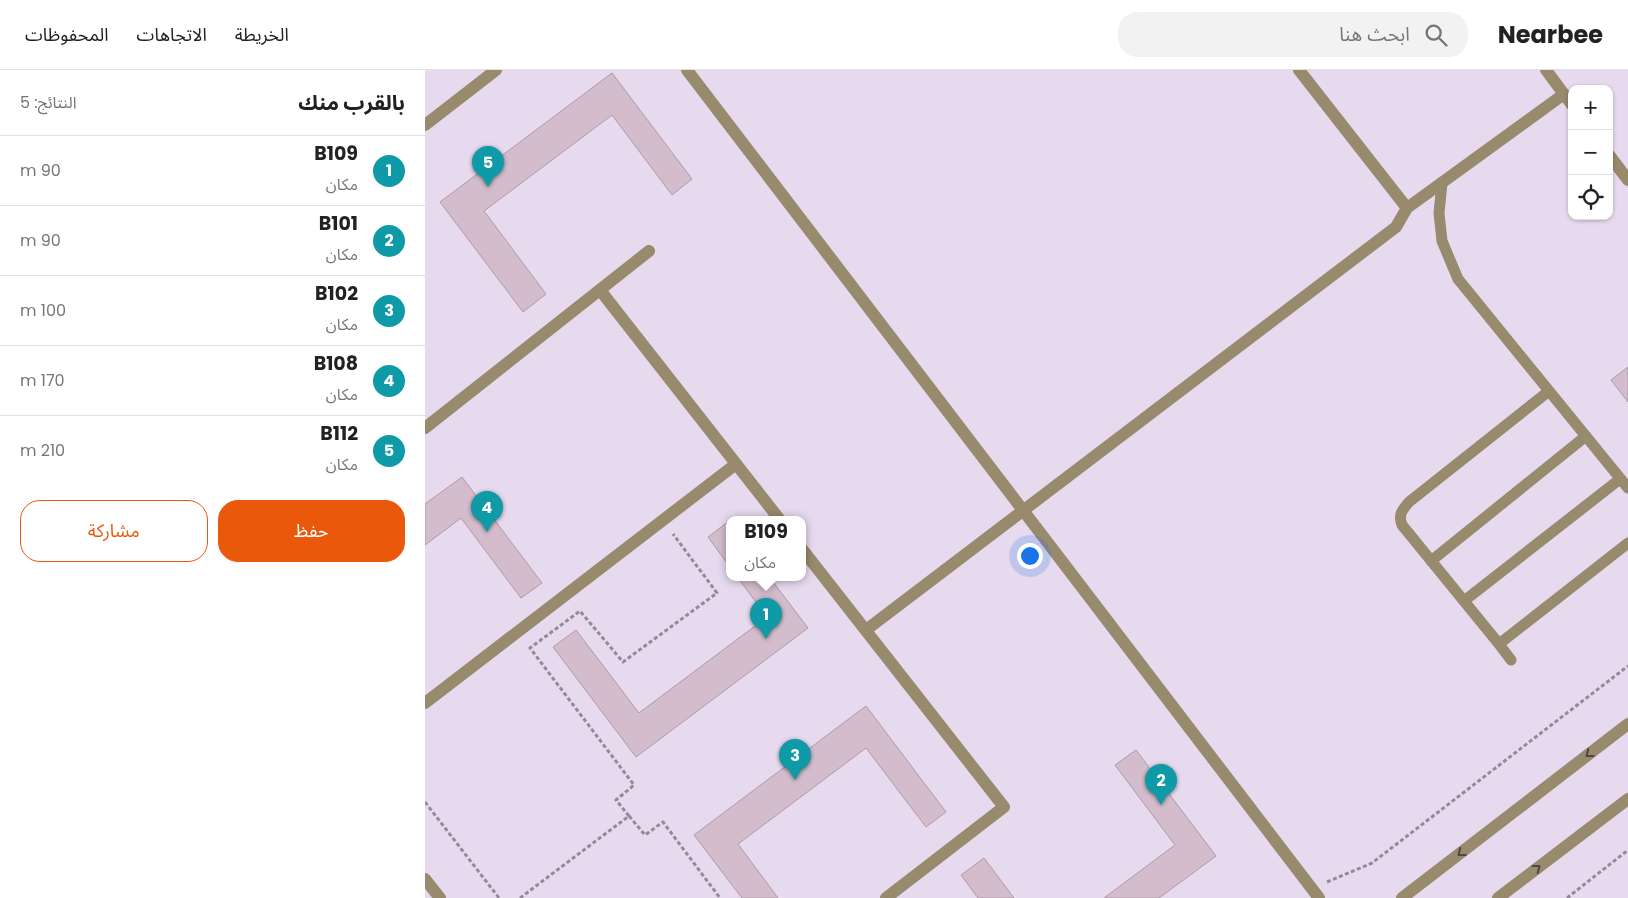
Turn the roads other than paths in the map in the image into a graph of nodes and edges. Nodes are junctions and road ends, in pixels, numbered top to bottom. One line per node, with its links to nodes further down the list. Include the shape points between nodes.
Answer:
1 (496, 70): 7 (street)
2 (687, 70): 19 (street)
3 (1299, 70): 11 (street)
4 (1546, 70): 5 (street)
5 (1564, 94): 6 (street); 10 (street)
6 (1568, 100)
7 (425, 125)
8 (1613, 160): 9 (street)
9 (1628, 180)
10 (1442, 183): 11 (street); 14 (lane, via 1439,213 1442,241 1458,279)
11 (1407, 208): 19 (street, via 1396,227)
12 (649, 251): 13 (street)
13 (600, 290): 15 (street); 17 (street)
14 (1549, 391): 16 (lane); 23 (lane, via 1402,510 1399,518 1402,525)
15 (425, 428)
16 (1585, 436): 18 (lane); 23 (lane)
17 (735, 464): 20 (street); 28 (street)
18 (1624, 483): 24 (lane)
19 (1023, 511): 25 (street); 32 (street)
20 (777, 516)
21 (1628, 543): 26 (lane)
22 (806, 554): 25 (street)
23 (1431, 561): 24 (lane)
24 (1464, 601): 26 (lane)
25 (866, 630): 34 (street, via 1003,807)
26 (1499, 644): 27 (lane)
27 (1511, 660)
28 (425, 703)
29 (1628, 724): 35 (street, one-way to 35)
30 (1628, 799): 36 (street, one-way to 30)
31 (425, 879): 33 (street)
32 (1316, 893)
33 (440, 898)
34 (886, 898)
35 (1402, 898)
36 (1498, 898)

